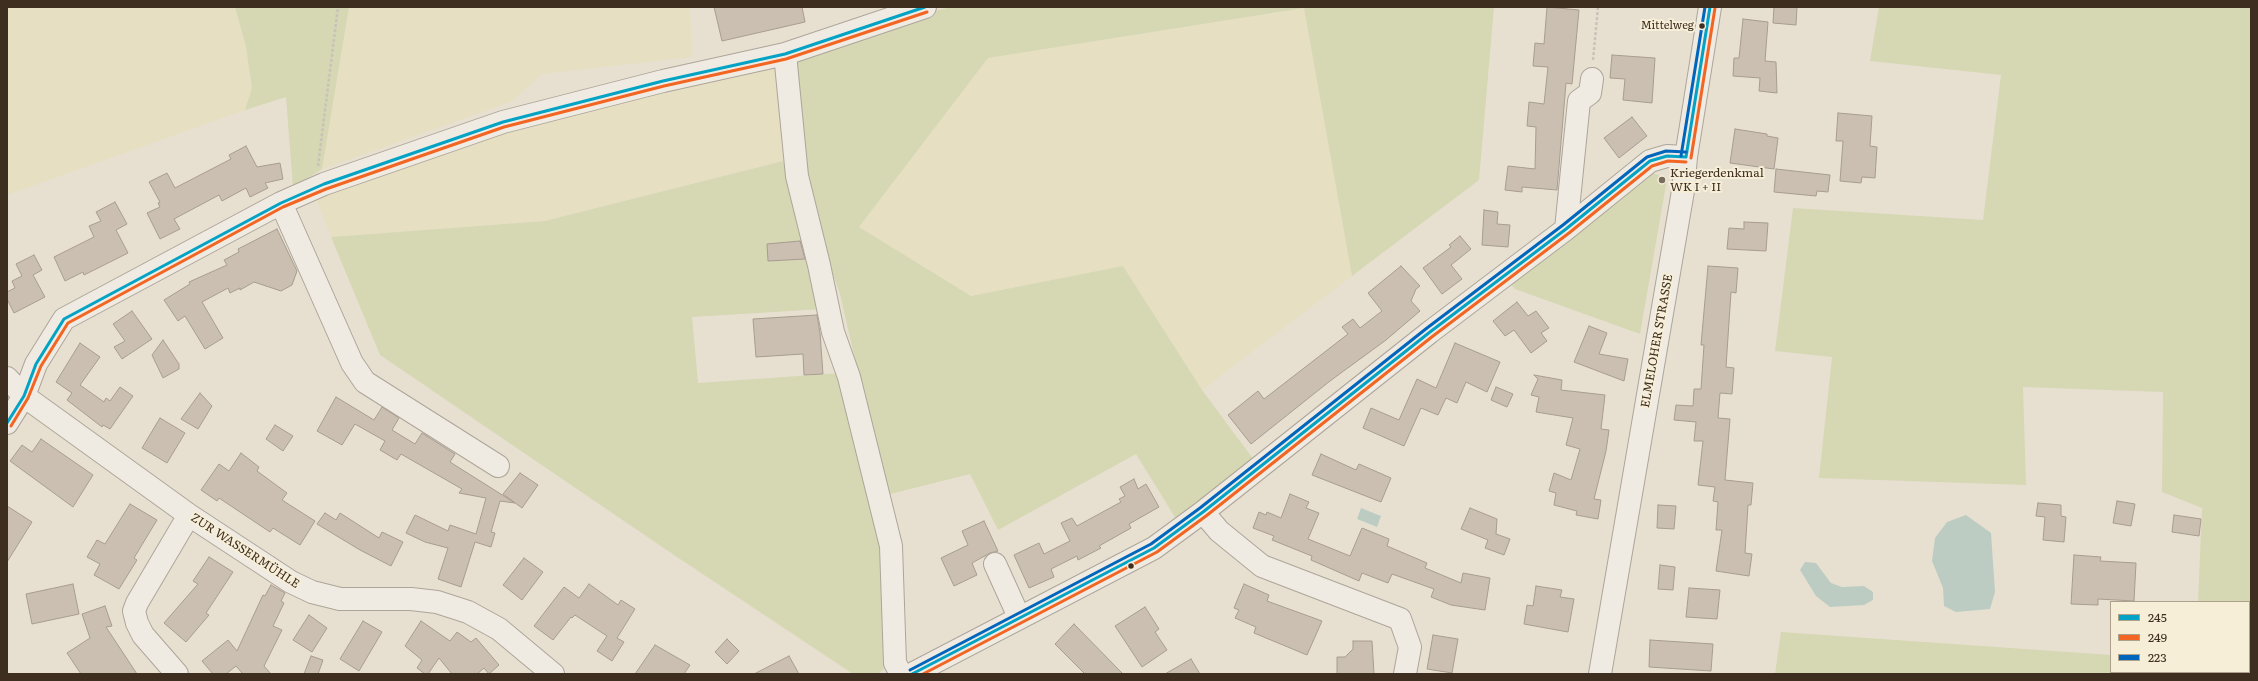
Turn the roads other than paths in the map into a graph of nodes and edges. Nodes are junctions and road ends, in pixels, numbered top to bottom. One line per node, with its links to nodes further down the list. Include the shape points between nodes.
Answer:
1 (925, 7): 3 (street)
2 (1710, 7): 5 (street, ELMELOHER STRASSE)
3 (785, 54): 6 (street, via 663,80 503,122); 18 (street, via 796,176 833,332 849,377 891,546 896,663)
4 (1592, 79): 7 (street, via 1590,93 1579,101)
5 (1686, 157): 7 (street, via 1667,156 1650,161); 21 (street, ELMELOHER STRASSE, via 1683,191)
6 (281, 203): 9 (street, via 64,319 36,364); 11 (street, via 352,363 365,382)
7 (1566, 229): 12 (street, via 1430,332)
8 (7, 378): 9 (street, ZUR WASSERMÜHLE)
9 (24, 396): 10 (street); 13 (street, ZUR WASSERMÜHLE)
10 (7, 423)
11 (498, 466)
12 (1203, 512): 15 (street, via 1131,562); 20 (street, via 1219,531 1262,566 1400,619 1410,647)
13 (189, 515): 16 (street, via 134,611 143,635); 17 (street, ZUR WASSERMÜHLE, via 291,582 312,592 340,599 437,602 468,612 499,629)
14 (995, 564): 15 (street)
15 (1019, 617): 19 (street)
16 (177, 674)
17 (553, 674)
18 (900, 674)
19 (912, 674)
20 (1405, 674)
21 (1600, 674)

